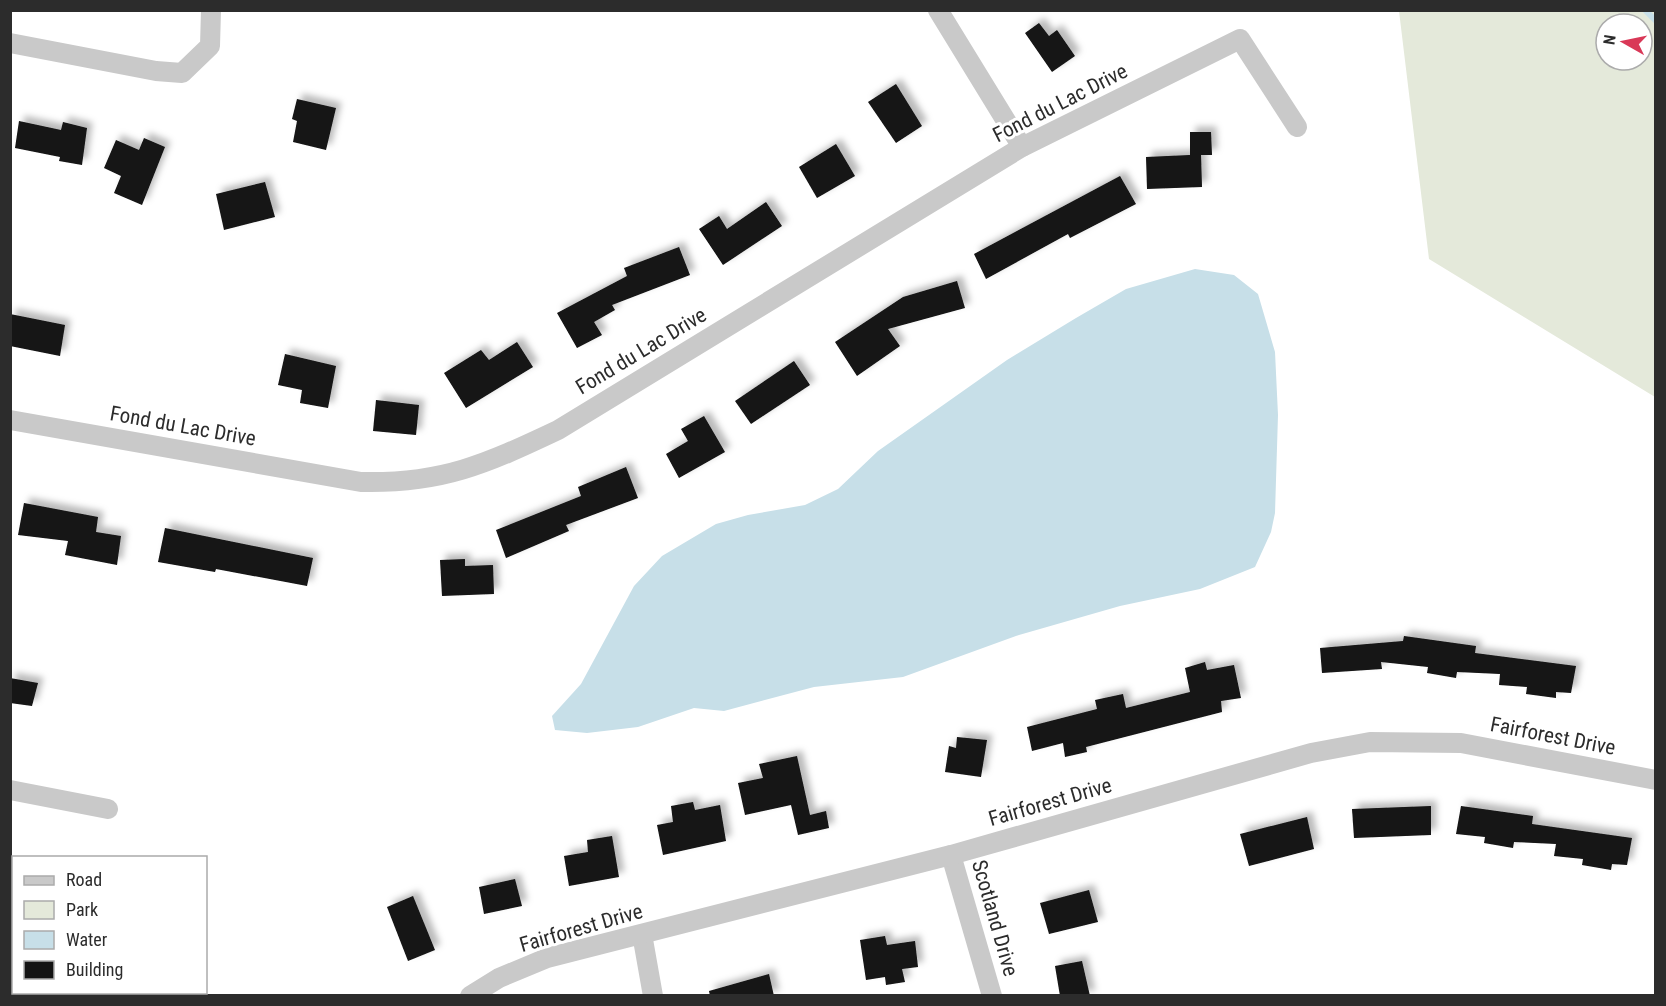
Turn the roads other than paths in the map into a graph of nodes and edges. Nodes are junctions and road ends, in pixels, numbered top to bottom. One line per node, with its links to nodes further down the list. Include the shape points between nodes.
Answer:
1 (212, 10): 3 (street, via 210,46 183,72)
2 (938, 10): 5 (street)
3 (10, 44)
4 (1297, 127): 5 (street, Fond du Lac Drive, via 1240,39)
5 (1022, 147): 6 (street, Fond du Lac Drive, via 558,430 485,464 451,475 391,483 351,481)
6 (10, 420)
7 (1656, 780): 10 (street, Fairforest Drive, via 1461,743 1371,742 1311,753)
8 (10, 790): 9 (street)
9 (108, 809)
10 (951, 855): 11 (street, Fairforest Drive); 14 (street, Scotland Drive)
11 (642, 934): 12 (street, Fairforest Drive, via 547,958 499,978); 13 (street)
12 (470, 996)
13 (654, 996)
14 (992, 996)

